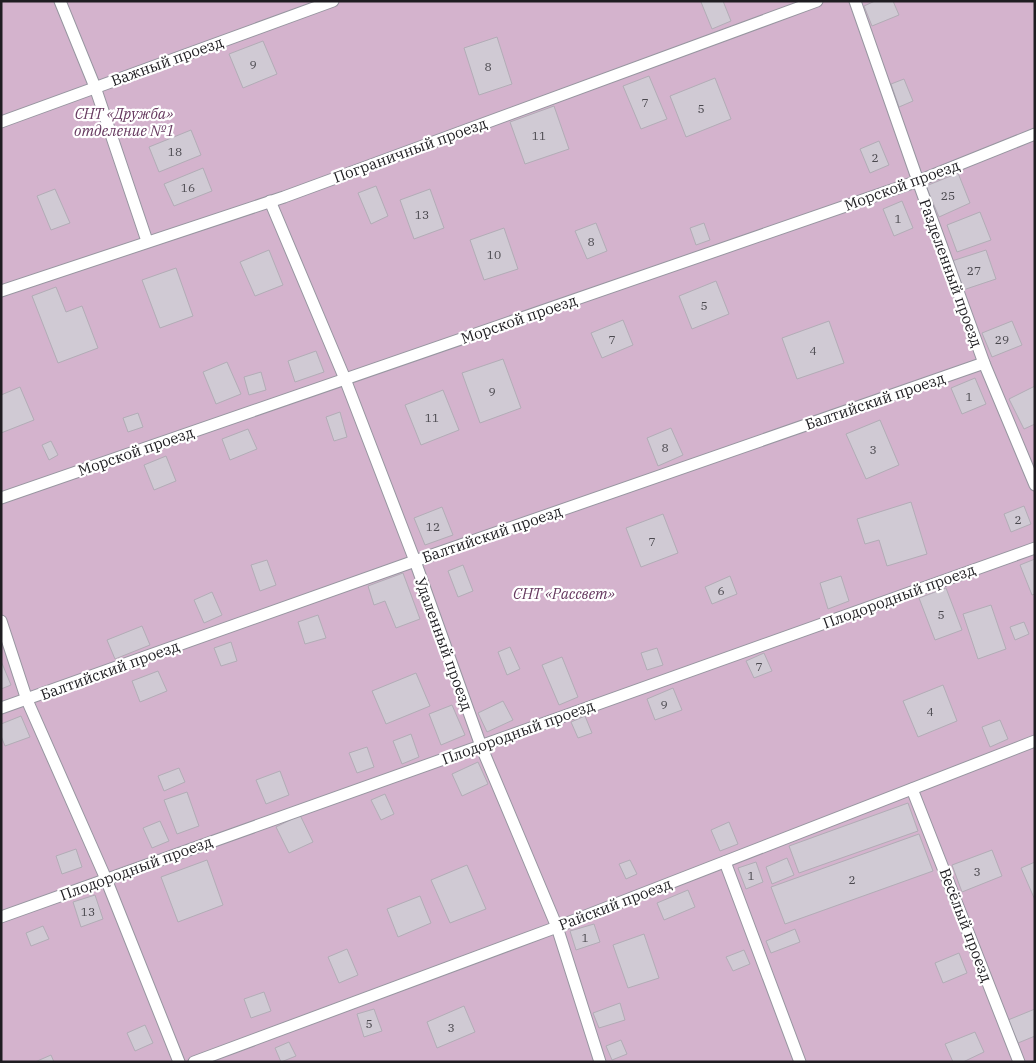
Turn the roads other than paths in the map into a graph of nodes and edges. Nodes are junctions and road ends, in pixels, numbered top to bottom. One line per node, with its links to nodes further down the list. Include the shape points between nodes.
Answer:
1 (60, 1): 5 (lane)
2 (333, 1): 5 (lane, Важный проезд)
3 (817, 1): 9 (lane, Пограничный проезд)
4 (855, 1): 8 (lane, Разделенный проезд)
5 (95, 87): 6 (lane, Важный проезд); 10 (lane)
6 (1, 122)
7 (1035, 134): 8 (lane, Морской проезд)
8 (918, 181): 12 (lane, Разделенный проезд); 13 (lane, Морской проезд)
9 (270, 201): 10 (lane, Пограничный проезд); 13 (lane, Удаленный проезд)
10 (147, 241): 11 (lane, Пограничный проезд)
11 (1, 291)
12 (984, 363): 14 (lane, Разделенный проезд); 17 (lane, Балтийский проезд)
13 (345, 379): 15 (lane, Морской проезд); 17 (lane, Удаленный проезд)
14 (1035, 485)
15 (1, 498)
16 (1035, 548): 22 (lane, Плодородный проезд)
17 (415, 561): 19 (lane, Балтийский проезд); 22 (lane, Удаленный проезд)
18 (1, 621): 19 (lane)
19 (27, 700): 20 (lane, Балтийский проезд); 25 (lane)
20 (1, 708)
21 (1035, 741): 23 (lane, Райский проезд)
22 (480, 746): 25 (lane, Плодородный проезд); 27 (lane, Удаленный проезд)
23 (912, 789): 24 (lane, Райский проезд); 32 (lane, Весёлый проезд)
24 (725, 862): 27 (lane, Райский проезд); 31 (lane)
25 (106, 879): 26 (lane, Плодородный проезд); 28 (lane)
26 (1, 917)
27 (557, 927): 29 (lane, Райский проезд); 30 (lane, Удаленный проезд)
28 (179, 1062)
29 (194, 1062)
30 (600, 1062)
31 (800, 1062)
32 (1019, 1062)

